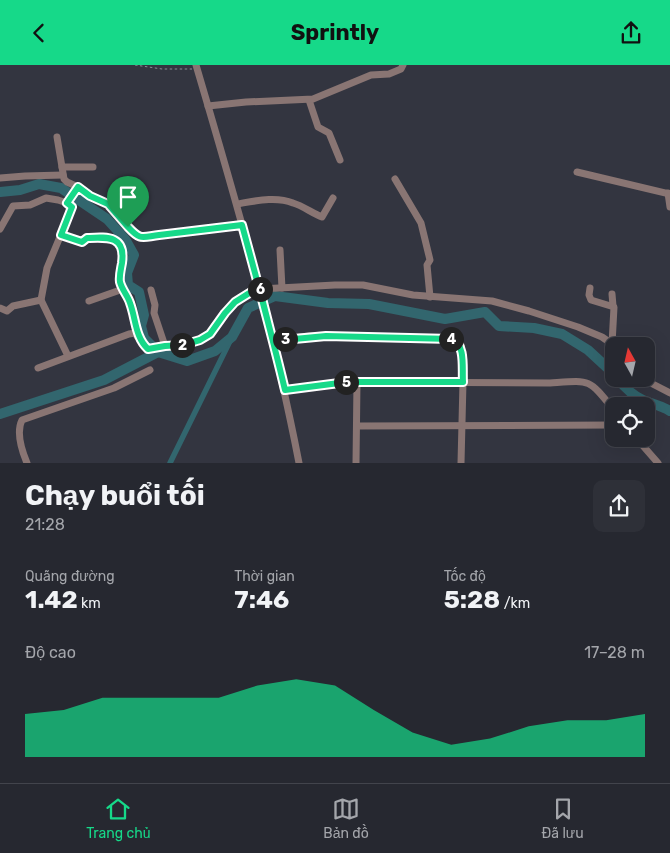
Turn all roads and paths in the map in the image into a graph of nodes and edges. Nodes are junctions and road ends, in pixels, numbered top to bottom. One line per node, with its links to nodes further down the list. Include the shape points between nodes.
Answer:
1 (135, 65): 3 (path, via 162,69)
2 (403, 65): 4 (street, via 397,71 370,75)
3 (197, 67): 5 (street)
4 (308, 100): 5 (street); 7 (street, via 318,127 329,133)
5 (208, 106): 18 (street)
6 (57, 137): 8 (street)
7 (340, 160)
8 (62, 167): 9 (street); 11 (street)
9 (93, 167)
10 (577, 172): 15 (street)
11 (64, 175): 12 (street); 14 (street, via 67,182)
12 (0, 178)
13 (395, 179): 30 (street, via 422,223 430,260 427,265)
14 (77, 188): 17 (street); 20 (street, via 108,204 140,237)
15 (669, 194): 19 (street)
16 (333, 198): 18 (street, via 321,217 281,200)
17 (68, 201): 21 (street, via 46,198 30,205 13,206); 22 (street, via 72,207)
18 (237, 204): 20 (street)
19 (670, 207)
20 (242, 225): 27 (street)
21 (0, 229)
22 (61, 235): 26 (street, via 82,242 87,238 116,240 123,254 120,278); 31 (street)
23 (280, 251): 24 (street)
24 (282, 288): 27 (street); 30 (street, via 363,285)
25 (590, 288): 33 (street, via 591,300)
26 (123, 289): 32 (street); 35 (street)
27 (260, 289): 38 (street); 39 (street, via 235,302 210,334 200,340)
28 (151, 290): 39 (street)
29 (612, 294): 33 (street)
30 (430, 297): 37 (street, via 480,299 506,304)
31 (41, 300): 34 (street, via 13,306 7,311); 40 (street)
32 (89, 301)
33 (613, 306): 36 (street)
34 (0, 308)
35 (138, 336): 39 (street, via 148,349); 40 (street, via 129,334)
36 (614, 337)
37 (605, 339)
38 (273, 341): 44 (street, via 326,336 452,339 461,345); 46 (street)
39 (162, 346)
40 (68, 356): 41 (street)
41 (38, 368)
42 (150, 370): 53 (street, via 114,388 22,420 20,435)
43 (357, 382): 44 (street); 46 (street); 50 (street)
44 (463, 382): 48 (street, via 585,382 595,387); 51 (street)
45 (655, 386): 47 (street)
46 (285, 390): 54 (street)
47 (670, 393)
48 (605, 399)
49 (605, 425): 51 (street)
50 (357, 426): 51 (street); 55 (street)
51 (462, 427): 56 (street)
52 (644, 447): 57 (street)
53 (27, 463)
54 (299, 463)
55 (356, 463)
56 (462, 463)
57 (658, 463)

